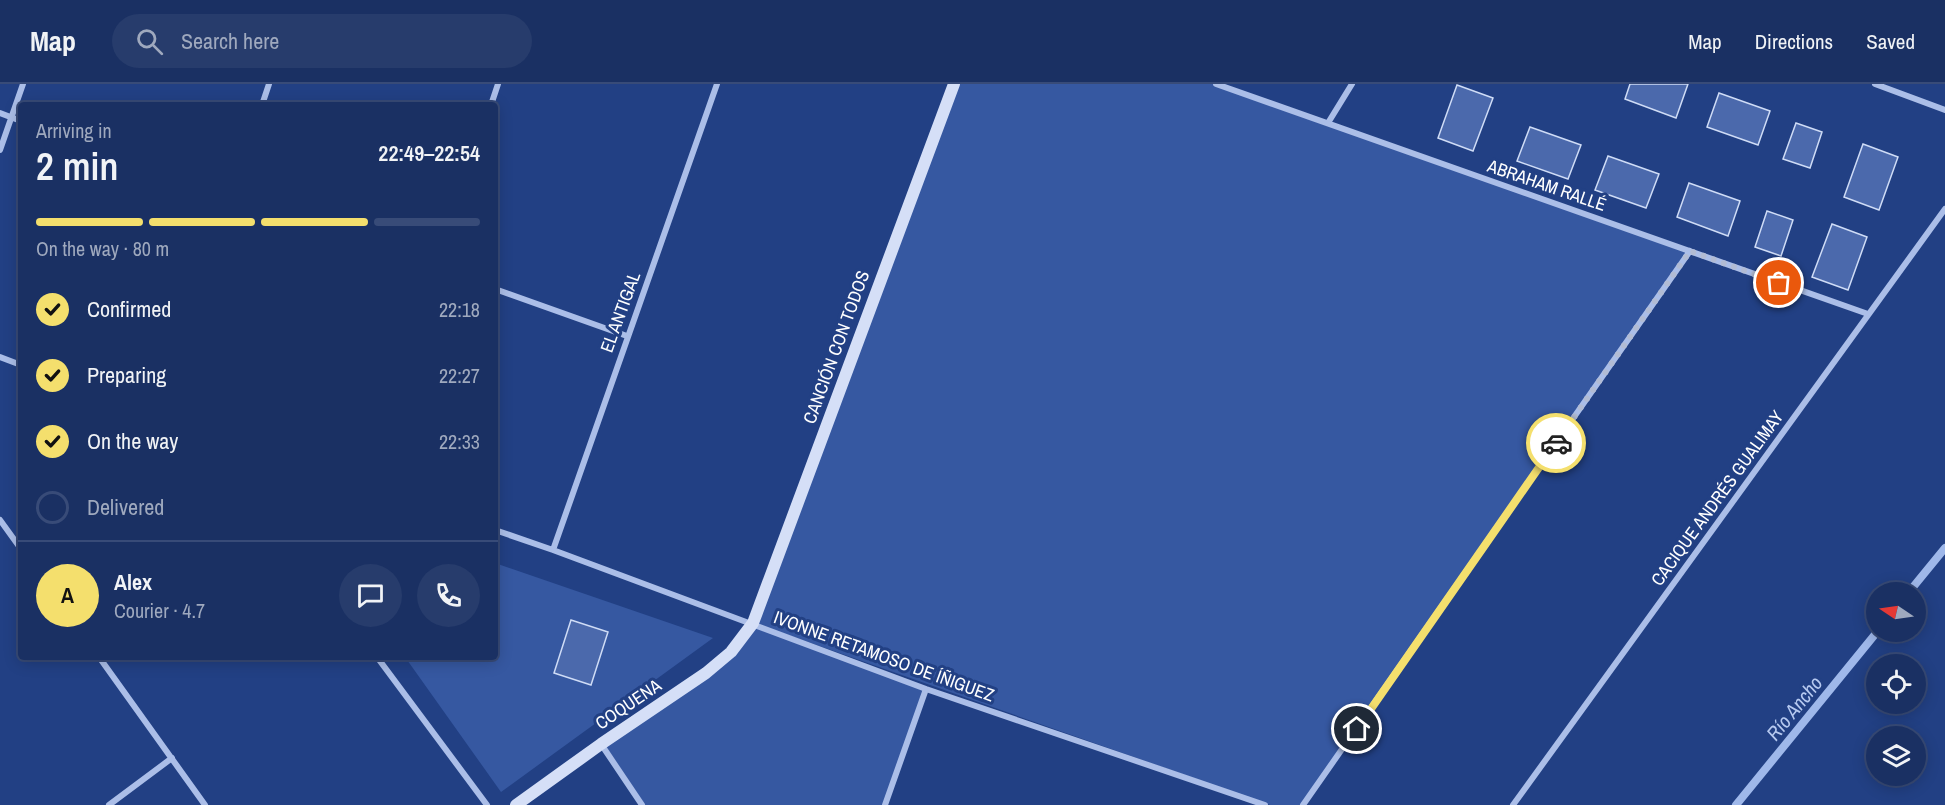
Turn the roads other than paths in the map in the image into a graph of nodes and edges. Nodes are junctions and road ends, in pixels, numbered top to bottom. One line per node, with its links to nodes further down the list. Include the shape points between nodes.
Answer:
1 (23, 84): 13 (street)
2 (269, 84): 9 (street)
3 (498, 84): 10 (street)
4 (717, 84): 21 (street, EL ANTIGAL)
5 (954, 84): 28 (street, CANCIÓN CON TODOS)
6 (1216, 84): 15 (street, ABRAHAM RALLÉ)
7 (1352, 84): 15 (street)
8 (1875, 84): 11 (street)
9 (263, 102)
10 (492, 102)
11 (1945, 110)
12 (0, 113): 13 (street)
13 (11, 117): 14 (street); 16 (street)
14 (18, 120)
15 (1328, 123): 18 (street, ABRAHAM RALLÉ)
16 (0, 150)
17 (1945, 209): 20 (street, CACIQUE ANDRÉS GUALIMAY)
18 (1690, 251): 20 (street, ABRAHAM RALLÉ); 41 (street)
19 (498, 290): 21 (street)
20 (1868, 314): 42 (street, CACIQUE ANDRÉS GUALIMAY)
21 (627, 336): 27 (street, EL ANTIGAL)
22 (0, 357): 23 (street)
23 (18, 364)
24 (0, 520): 26 (street)
25 (498, 531): 27 (street, IVONNE RETAMOSO DE ÍÑIGUEZ)
26 (18, 545)
27 (553, 550): 28 (street, IVONNE RETAMOSO DE ÍÑIGUEZ)
28 (753, 623): 31 (street, IVONNE RETAMOSO DE ÍÑIGUEZ); 32 (street, COQUENA, via 731,652 706,673)
29 (101, 660): 33 (street)
30 (379, 660): 36 (street)
31 (926, 688): 39 (street); 40 (street, IVONNE RETAMOSO DE ÍÑIGUEZ)
32 (601, 744): 37 (street, COQUENA); 38 (street)
33 (172, 759): 34 (street); 35 (street)
34 (109, 805)
35 (205, 805)
36 (487, 805)
37 (516, 805)
38 (642, 805)
39 (885, 805)
40 (1265, 805)
41 (1303, 805)
42 (1513, 805)

